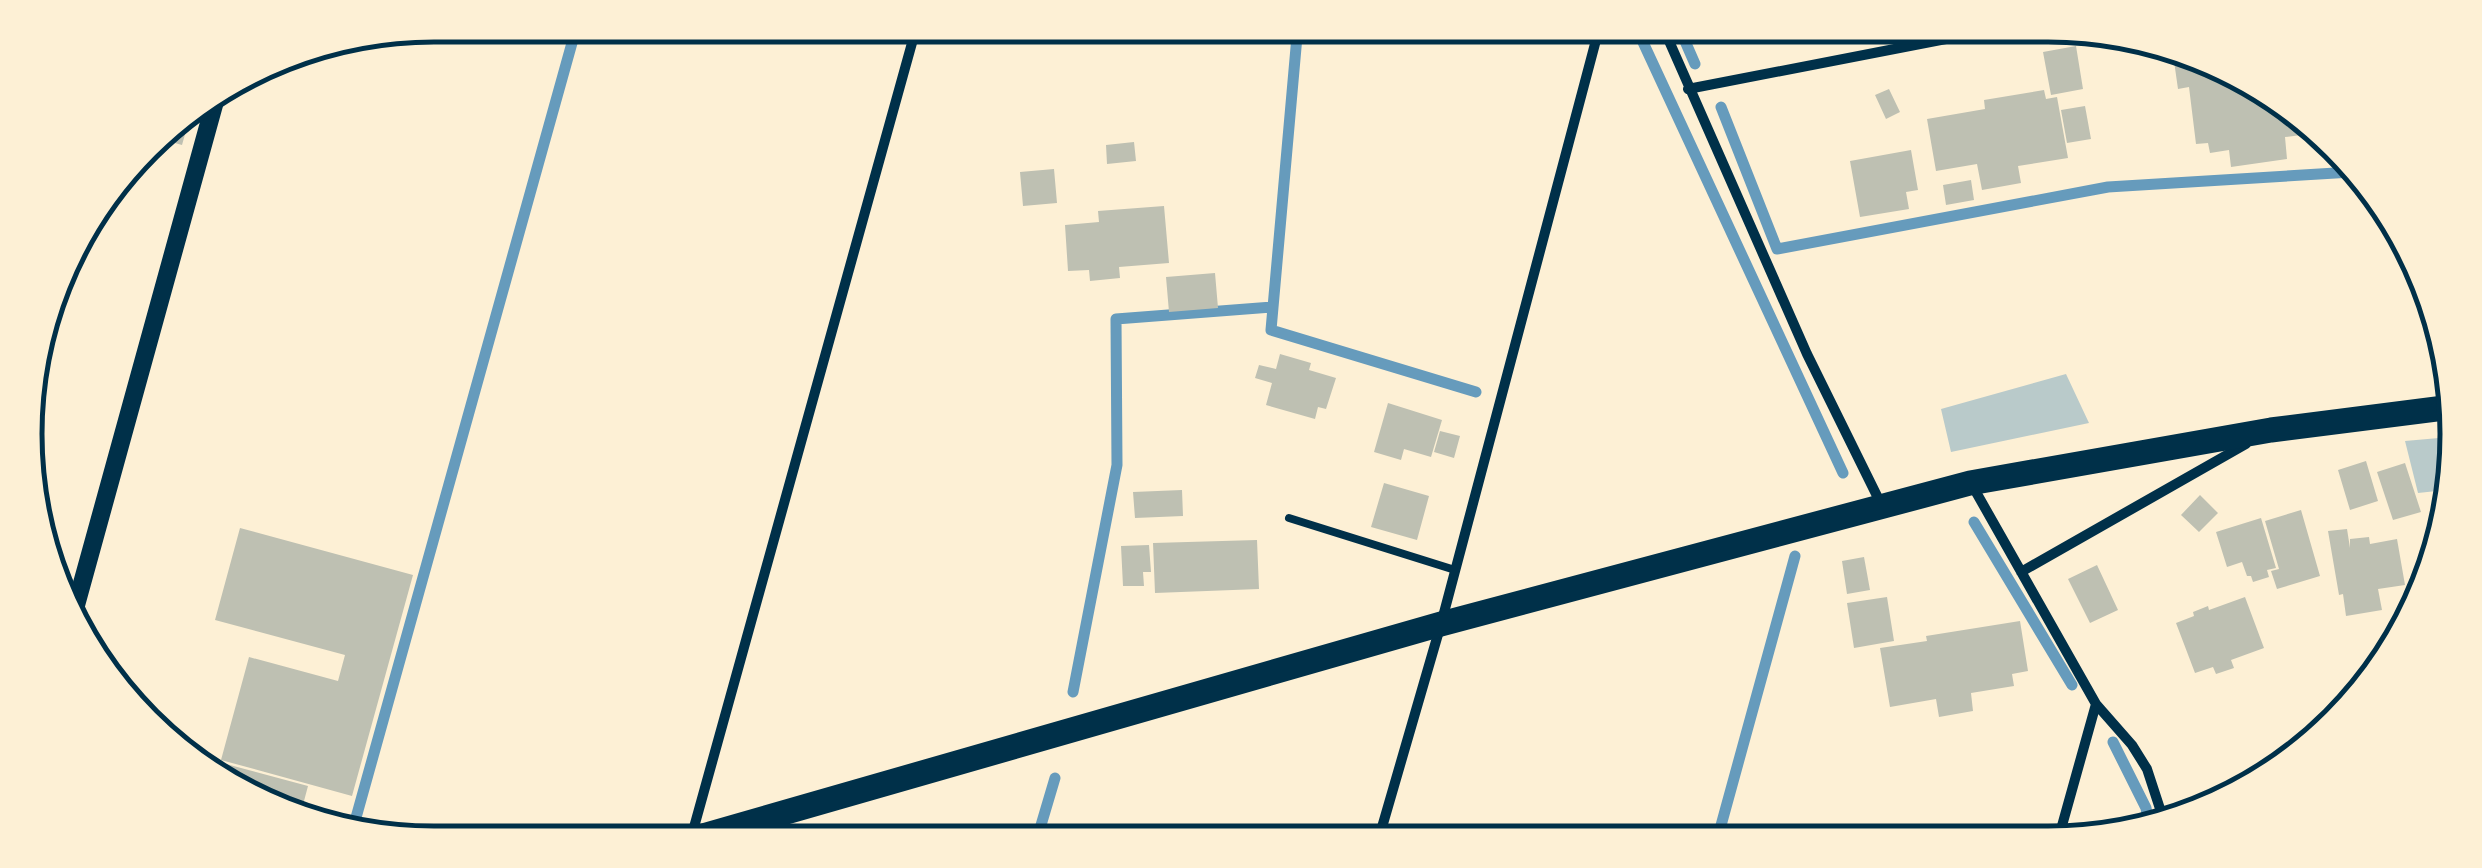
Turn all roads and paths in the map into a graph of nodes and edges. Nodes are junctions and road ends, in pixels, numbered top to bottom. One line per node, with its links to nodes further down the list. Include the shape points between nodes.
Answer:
1 (912, 42): 19 (street)
2 (1595, 42): 12 (street)
3 (1669, 42): 5 (street)
4 (1930, 42): 5 (street)
5 (1688, 89): 10 (street)
6 (212, 111): 14 (street)
7 (2439, 409): 8 (main road)
8 (2270, 430): 9 (main road); 13 (street)
9 (1970, 482): 10 (main road); 13 (street)
10 (1882, 504): 15 (main road)
11 (1289, 518): 12 (lane)
12 (1455, 570): 15 (street)
13 (2021, 572): 16 (street)
14 (79, 598)
15 (1441, 624): 20 (main road); 21 (street)
16 (2096, 704): 17 (street, via 2147,769); 18 (street)
17 (2160, 809)
18 (2062, 825)
19 (692, 826)
20 (743, 826)
21 (1382, 826)

